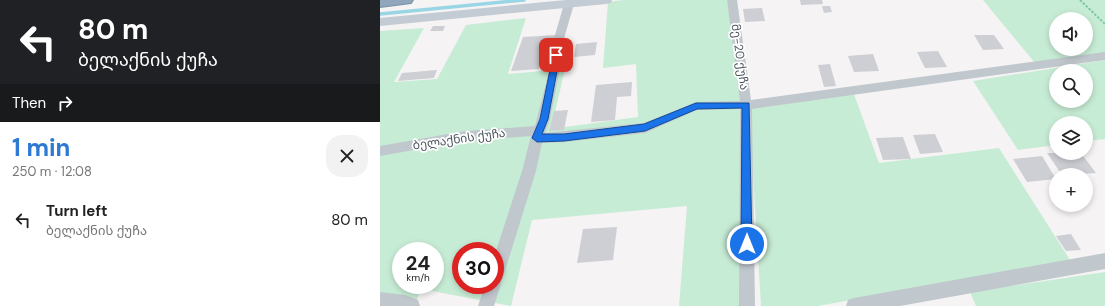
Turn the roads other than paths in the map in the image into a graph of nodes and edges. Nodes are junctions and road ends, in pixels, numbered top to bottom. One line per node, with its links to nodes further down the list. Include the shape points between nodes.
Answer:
1 (405, 0): 4 (highway)
2 (606, 0): 5 (street)
3 (732, 0): 8 (street, მე-20 ქუჩა)
4 (380, 2)
5 (569, 4): 6 (street); 9 (street, via 558,42 544,119)
6 (380, 22)
7 (1105, 56): 8 (street, ბელაქნის ქუჩა)
8 (746, 105): 9 (street, ბელაქნის ქუჩა, via 696,106 645,128 564,137); 17 (street, მე-20 ქუჩა)
9 (538, 135): 10 (street, ბელაქნის ქუჩა, via 498,132); 11 (street)
10 (380, 151)
11 (504, 250)
12 (1105, 261): 18 (street)
13 (490, 294): 16 (street)
14 (380, 300): 15 (street)
15 (412, 306)
16 (486, 306)
17 (747, 306)
18 (854, 306)

